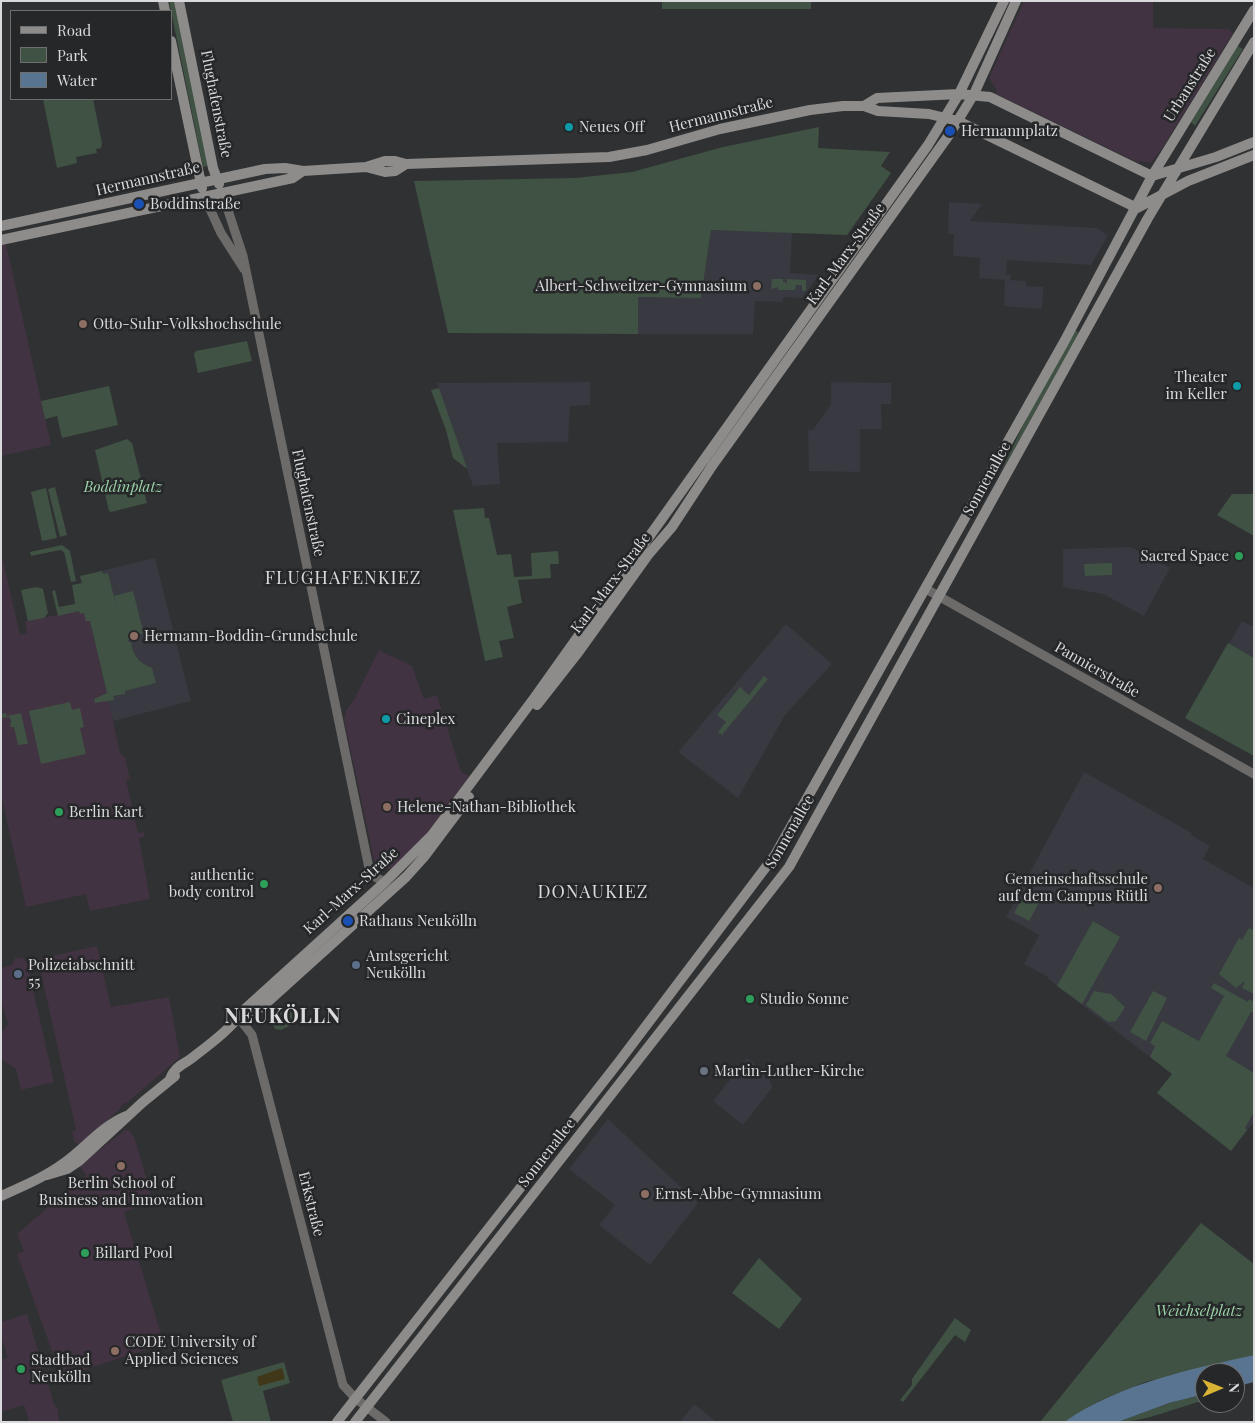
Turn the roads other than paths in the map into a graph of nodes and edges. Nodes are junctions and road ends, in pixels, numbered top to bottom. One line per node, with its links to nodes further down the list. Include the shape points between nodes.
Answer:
1 (180, 1): 21 (main road, Flughafenstraße)
2 (1004, 1): 7 (main road)
3 (1016, 1): 8 (main road)
4 (1254, 10): 12 (main road, Urbanstraße)
5 (1254, 42): 13 (main road, Urbanstraße)
6 (172, 46): 22 (main road, Flughafenstraße)
7 (959, 94): 8 (main road); 9 (main road, Hermannstraße, via 877,98); 10 (main road)
8 (974, 94): 11 (main road); 20 (main road, via 990,97)
9 (864, 106): 10 (main road, Hermannstraße, via 878,112); 19 (main road, Hermannstraße, via 810,110 609,157 406,164 386,161 366,168)
10 (945, 117): 11 (main road); 34 (main road, Karl-Marx-Straße)
11 (958, 122): 26 (main road); 34 (main road, Karl-Marx-Straße, via 712,466 672,527 572,661)
12 (1183, 125): 13 (main road); 20 (main road, Urbanstraße)
13 (1197, 134): 18 (main road, Urbanstraße)
14 (1254, 142): 16 (main road)
15 (1254, 155): 17 (main road)
16 (1216, 157): 17 (main road); 18 (main road)
17 (1220, 168): 25 (main road)
18 (1176, 170): 20 (main road); 25 (main road)
19 (303, 171): 21 (main road, Hermannstraße, via 265,169); 23 (main road, Hermannstraße, via 293,178)
20 (1152, 176): 25 (main road); 26 (main road)
21 (217, 179): 22 (main road, Hermannstraße); 23 (main road, Flughafenstraße)
22 (200, 183): 24 (main road, Flughafenstraße); 27 (main road, Hermannstraße)
23 (222, 192): 24 (main road, Hermannstraße); 29 (street, Flughafenstraße, via 243,256)
24 (204, 196): 28 (main road, Hermannstraße); 29 (street, Flughafenstraße, via 221,233)
25 (1160, 197): 26 (main road); 31 (main road, Sonnenallee)
26 (1137, 208): 30 (main road, Sonnenallee)
27 (1, 226)
28 (1, 240)
29 (244, 269): 37 (street, Flughafenstraße, via 369,868 375,877)
30 (926, 589): 31 (street, Pannierstraße); 32 (main road, Sonnenallee)
31 (940, 596): 33 (main road, Sonnenallee); 35 (street, Pannierstraße)
32 (909, 617): 33 (main road); 41 (main road, Sonnenallee, via 764,871)
33 (924, 625): 42 (main road, Sonnenallee, via 778,882)
34 (539, 697): 36 (main road, Karl-Marx-Straße, via 434,844); 37 (main road, Karl-Marx-Straße, via 432,835)
35 (1254, 774)
36 (406, 877): 37 (main road); 38 (main road, Karl-Marx-Straße)
37 (386, 882): 38 (main road); 39 (main road, Karl-Marx-Straße, via 270,985)
38 (382, 898): 39 (main road, Karl-Marx-Straße, via 262,1007)
39 (238, 1018): 40 (main road, Karl-Marx-Straße, via 73,1165); 41 (street, Erkstraße, via 252,1035 343,1385)
40 (1, 1196)
41 (355, 1398): 42 (street, Erkstraße); 43 (main road, Sonnenallee)
42 (367, 1407): 44 (main road, Sonnenallee); 45 (street, Erkstraße)
43 (337, 1422)
44 (355, 1422)
45 (386, 1422)

